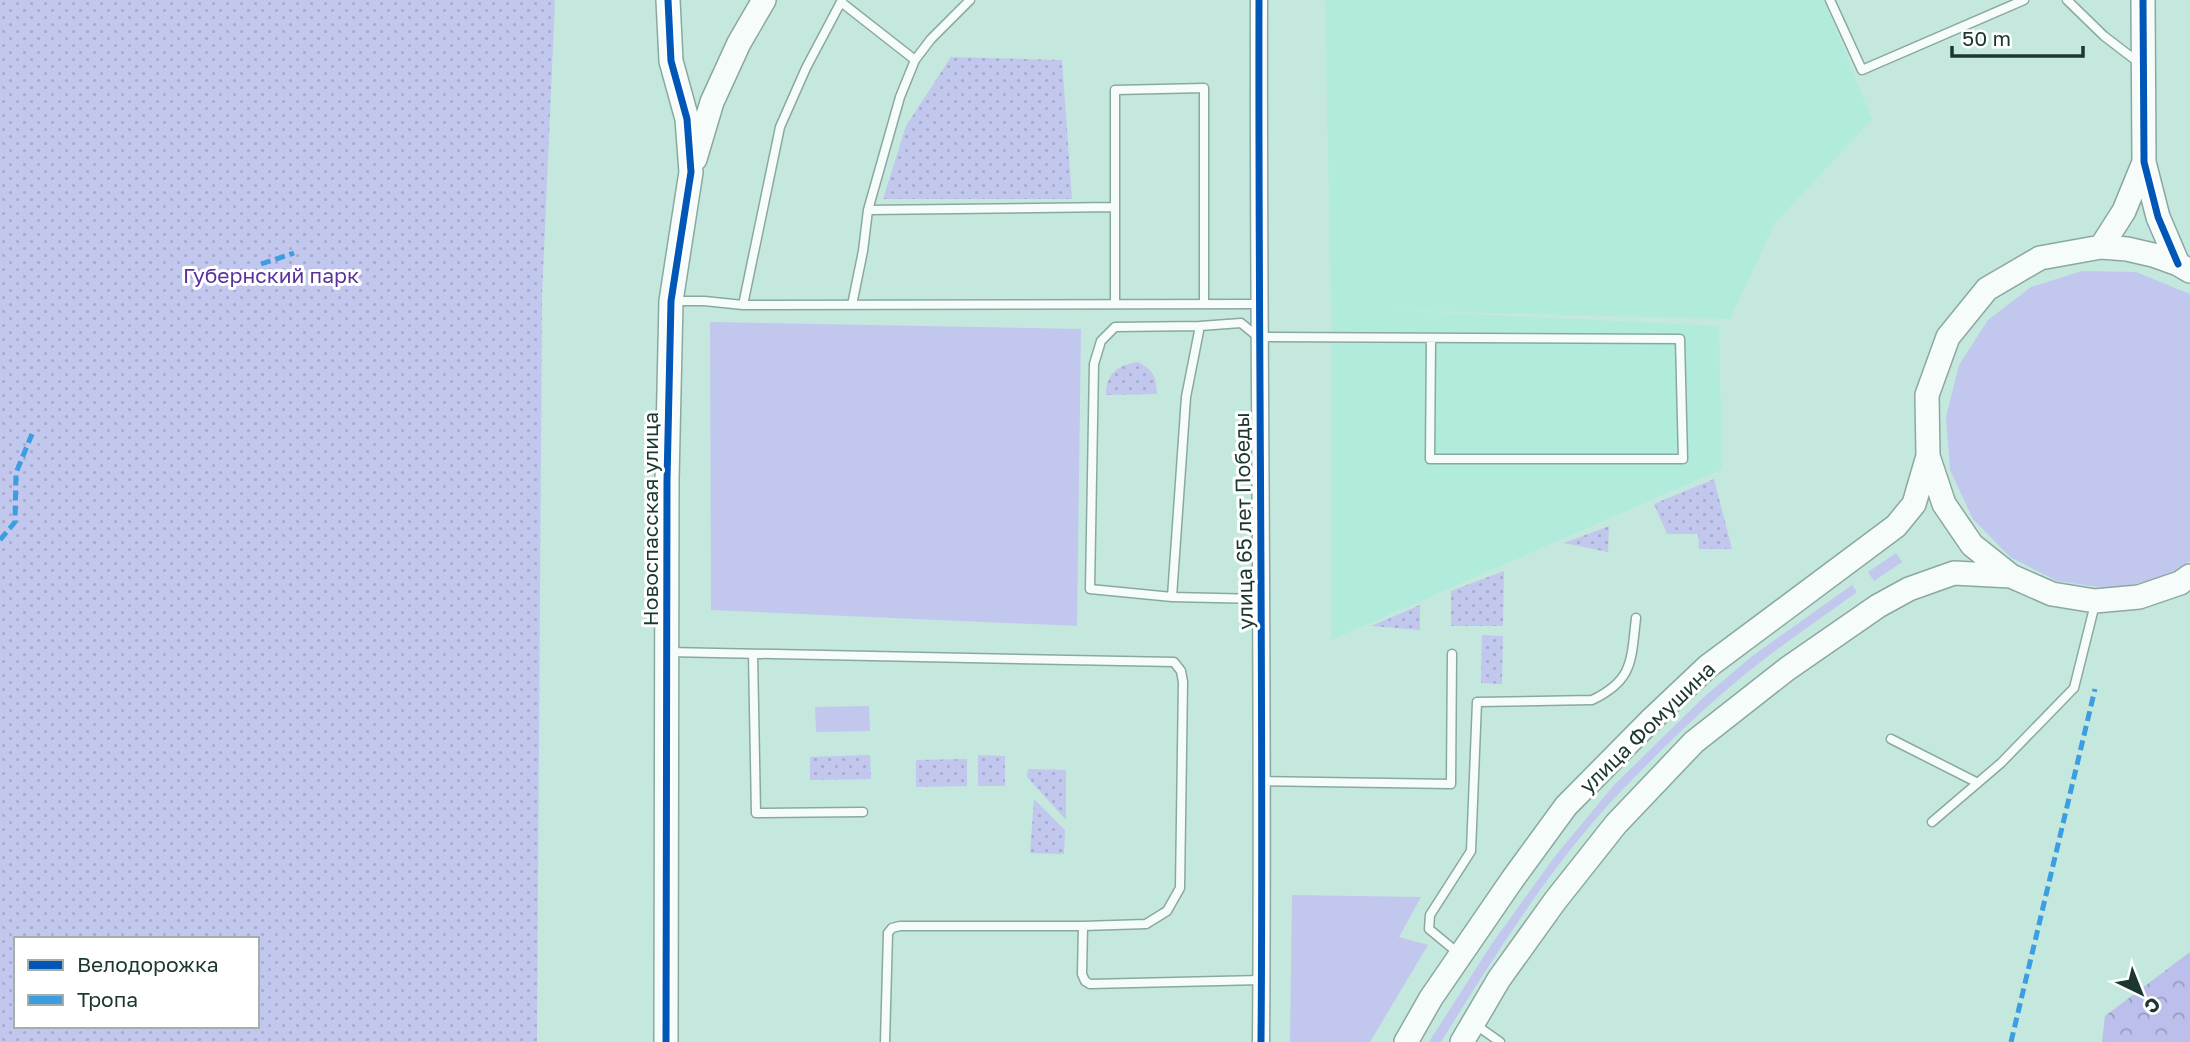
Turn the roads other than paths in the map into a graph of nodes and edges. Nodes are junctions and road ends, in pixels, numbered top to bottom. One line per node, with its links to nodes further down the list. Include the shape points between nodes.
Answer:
1 (668, 0): 13 (main road, Новоспасская улица, via 671,61 687,119)
2 (764, 0): 13 (main road, via 712,102)
3 (970, 0): 10 (lane)
4 (1259, 0): 21 (street, улица 65 лет Победы)
5 (1830, 0): 6 (lane, via 1862,70)
6 (2024, 0)
7 (2067, 0): 11 (lane)
8 (2143, 0): 11 (main road)
9 (842, 1): 10 (lane); 22 (lane, via 779,127)
10 (915, 60): 15 (lane)
11 (2143, 66): 12 (main road)
12 (2144, 162): 16 (main road); 17 (main road, via 2158,217)
13 (691, 172): 18 (main road, Новоспасская улица)
14 (1115, 207): 15 (lane); 19 (lane); 20 (lane, via 1115,90 1204,88)
15 (868, 210): 23 (lane)
16 (2101, 247): 17 (main road, via 2153,254); 27 (main road, via 2040,258 1987,289 1948,337 1927,395)
17 (2184, 268)
18 (671, 300): 22 (lane); 34 (main road, Новоспасская улица)
19 (1115, 303): 20 (lane); 23 (lane)
20 (1204, 303): 21 (lane)
21 (1258, 304): 25 (street, улица 65 лет Победы)
22 (743, 305): 23 (lane)
23 (852, 305)
24 (1200, 326): 25 (lane, via 1241,323); 30 (lane, via 1186,397); 30 (lane, via 1115,327 1101,341 1094,364 1090,589)
25 (1258, 337): 26 (lane); 31 (street, улица 65 лет Победы)
26 (1431, 338): 26 (lane, via 1679,339 1683,459 1430,459)
27 (1928, 456): 28 (main road, via 1944,504 1972,545); 43 (main road, улица Фомушина, via 1914,504 1896,526 1707,667 1566,806)
28 (2011, 576): 32 (main road, via 2052,594); 45 (main road, улица Фомушина, via 1954,573 1909,589 1787,669 1694,742 1616,824 1564,890 1499,979)
29 (2190, 576): 32 (main road, via 2138,597)
30 (1172, 597): 31 (lane)
31 (1261, 599): 38 (street, улица 65 лет Победы)
32 (2095, 601): 39 (lane, via 2074,688)
33 (1636, 618): 43 (lane, via 1631,664 1608,692 1592,700 1477,702 1471,851 1428,924)
34 (668, 652): 35 (lane); 46 (main road, Новоспасская улица)
35 (761, 654): 40 (lane, via 753,654 756,813); 42 (lane, via 1174,662 1183,682 1180,888 1167,911 1146,924)
36 (1452, 654): 38 (lane, via 1451,784)
37 (1891, 739): 39 (lane)
38 (1260, 781): 44 (street, улица 65 лет Победы)
39 (1979, 783): 41 (lane)
40 (863, 812)
41 (1932, 822)
42 (1083, 926): 44 (lane, via 1082,974 1090,984); 47 (lane, via 892,928 888,933)
43 (1461, 955): 49 (main road, улица Фомушина)
44 (1261, 980): 48 (street, улица 65 лет Победы)
45 (1468, 1032): 50 (lane)
46 (666, 1042)
47 (885, 1042)
48 (1261, 1042)
49 (1406, 1042)
50 (1500, 1042)

